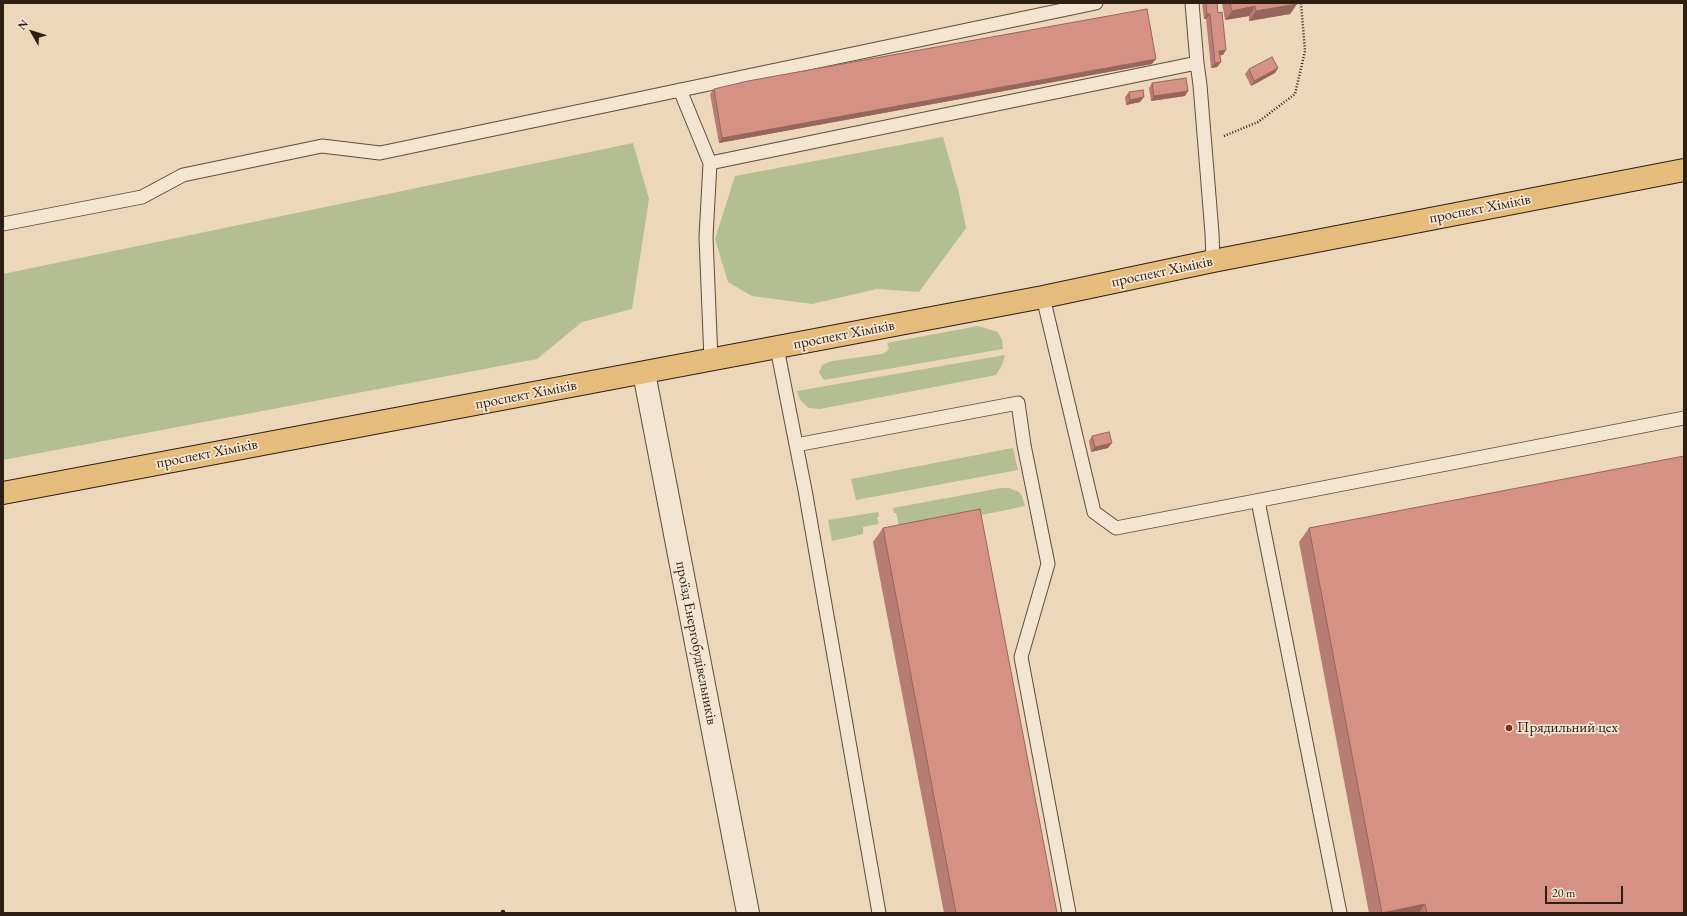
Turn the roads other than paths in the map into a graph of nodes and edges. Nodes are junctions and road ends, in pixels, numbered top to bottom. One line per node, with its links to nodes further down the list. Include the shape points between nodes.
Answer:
1 (1096, 3): 4 (lane)
2 (1192, 3): 3 (lane)
3 (1197, 63): 5 (lane); 8 (lane, via 1212,233)
4 (680, 90): 5 (lane); 7 (lane, via 380,153 322,146 183,174 142,197)
5 (710, 163): 11 (lane, via 706,237)
6 (1684, 170): 8 (main road, проспект Хіміків)
7 (3, 224)
8 (1212, 261): 9 (main road, проспект Хіміків)
9 (1043, 297): 10 (main road, проспект Хіміків); 16 (lane, via 1094,512 1116,528)
10 (777, 348): 11 (main road, проспект Хіміків); 14 (lane)
11 (711, 360): 12 (main road, проспект Хіміків)
12 (644, 373): 15 (main road, проспект Хіміків); 17 (street, проїзд Енергобудівельників)
13 (1684, 418): 16 (lane)
14 (796, 445): 18 (lane); 19 (lane, via 1018,403 1048,564 1021,657)
15 (3, 493)
16 (1258, 501): 20 (lane)
17 (748, 913)
18 (879, 913)
19 (1069, 913)
20 (1340, 913)

